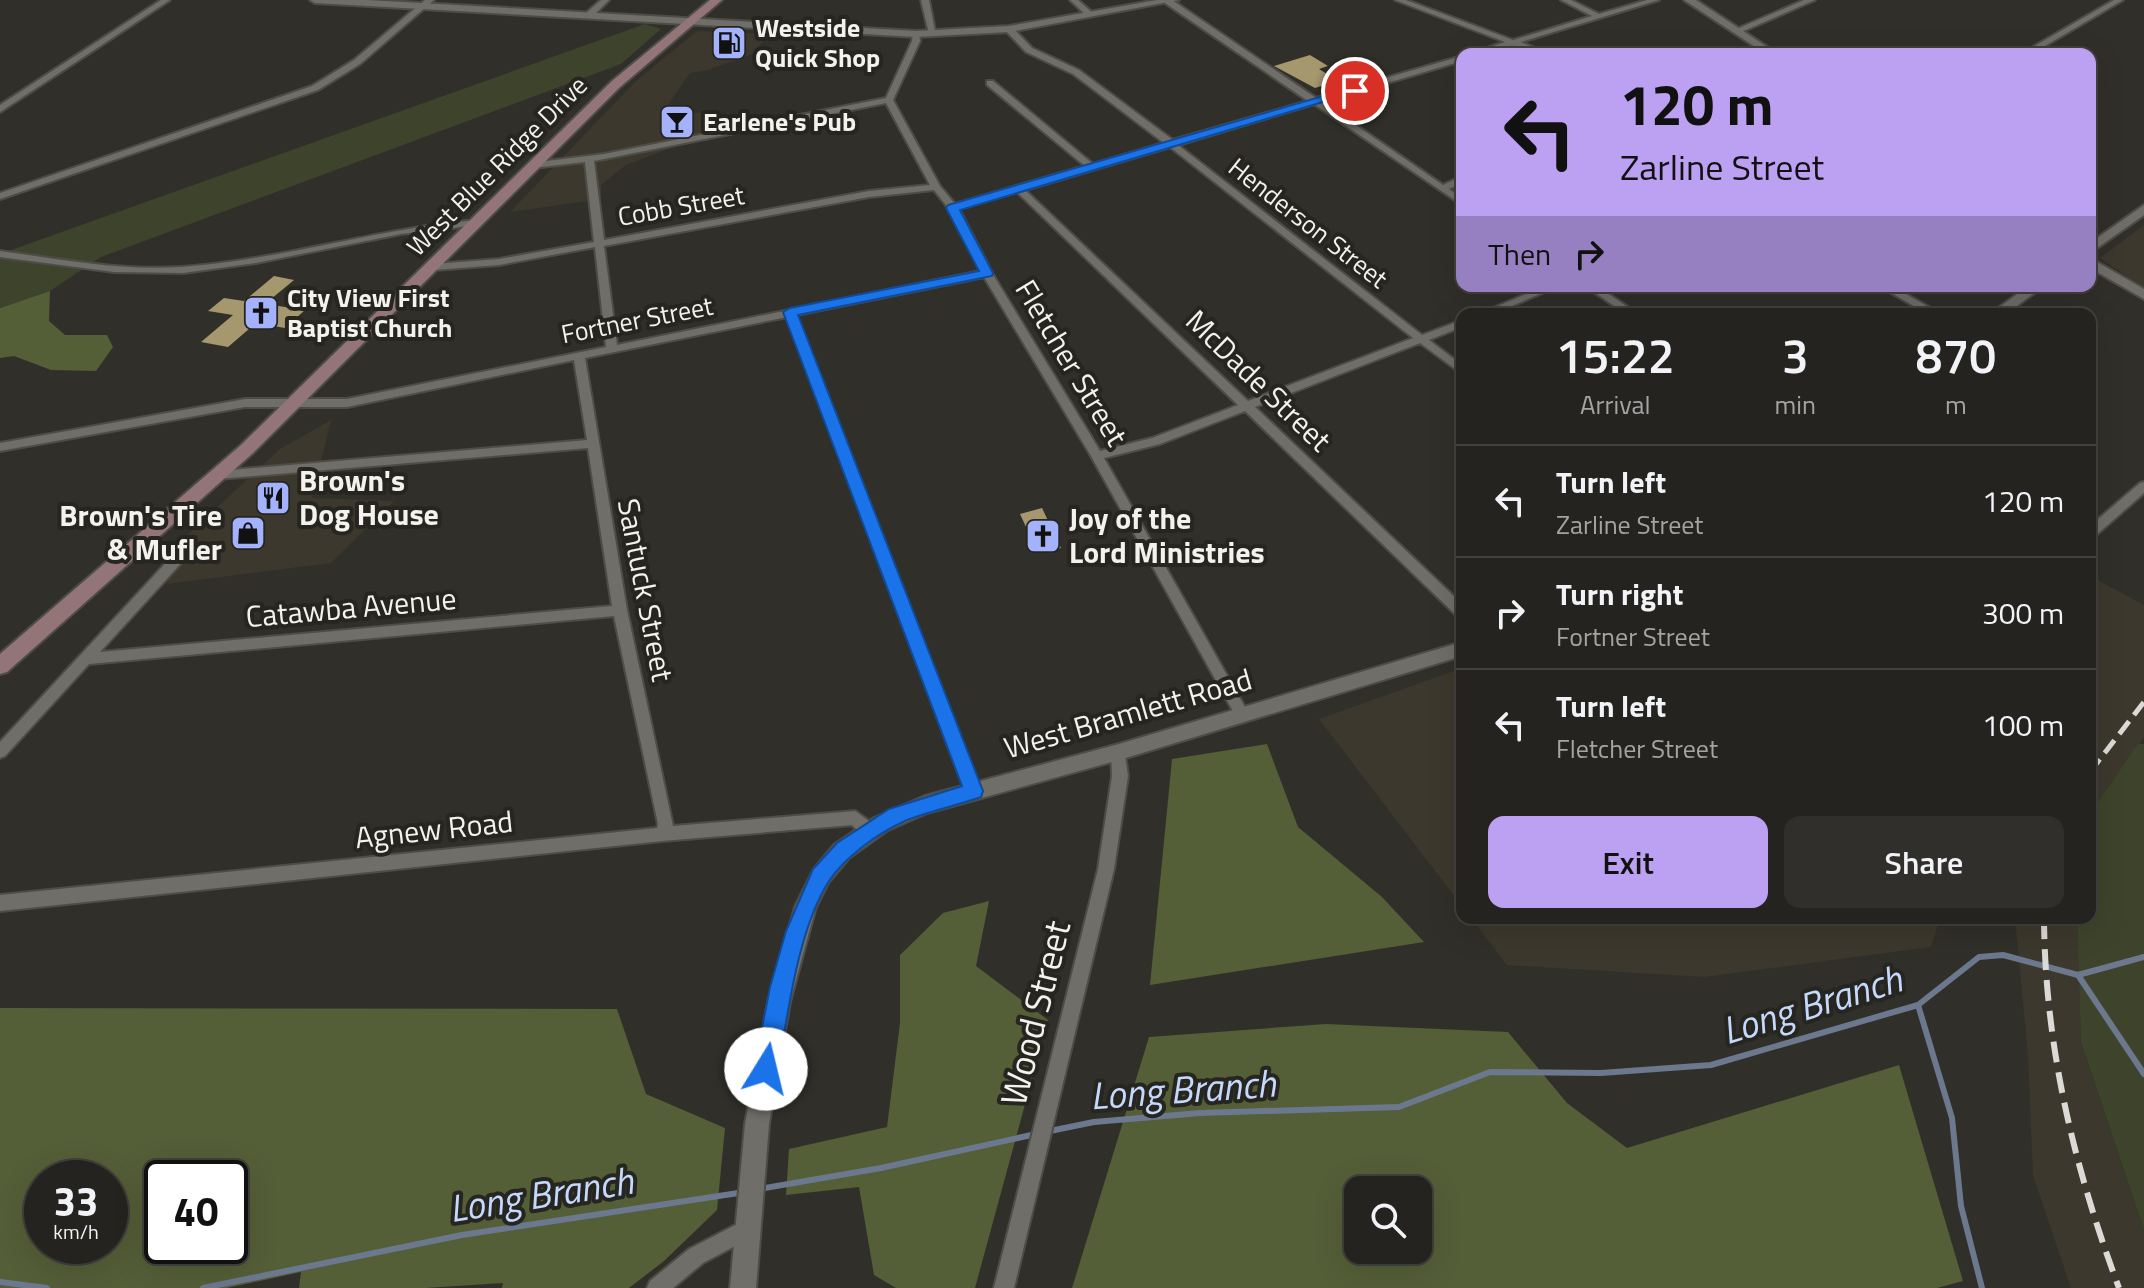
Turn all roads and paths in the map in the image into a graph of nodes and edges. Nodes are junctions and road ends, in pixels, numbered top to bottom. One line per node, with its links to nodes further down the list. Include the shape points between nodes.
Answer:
1 (166, 0): 32 (street)
2 (315, 0): 14 (street)
3 (605, 0): 15 (street)
4 (717, 0): 18 (main road, West Blue Ridge Drive)
5 (925, 0): 22 (street)
6 (1074, 0): 16 (street)
7 (1399, 0): 23 (street)
8 (1565, 0): 17 (street)
9 (1655, 0): 17 (street)
10 (1689, 0): 20 (street)
11 (1811, 0): 20 (street)
12 (2119, 0): 27 (street)
13 (1171, 1): 16 (street); 31 (street)
14 (426, 3): 15 (street); 41 (street, via 357,62 315,88)
15 (589, 15): 18 (street)
16 (1091, 15): 19 (street)
17 (1599, 17): 23 (street)
18 (688, 22): 21 (street); 35 (main road, West Blue Ridge Drive)
19 (1009, 29): 22 (street); 33 (street, Henderson Street, via 1029,50 1085,77)
20 (1736, 31): 26 (street)
21 (916, 34): 22 (street); 30 (street)
22 (933, 34)
23 (1513, 42): 24 (street); 25 (street)
24 (1493, 48)
25 (1529, 48)
26 (1763, 48)
27 (2035, 48)
28 (1456, 60): 31 (street)
29 (990, 83): 36 (street)
30 (889, 100): 34 (street); 38 (street, Fletcher Street)
31 (1314, 104): 33 (street); 40 (street)
32 (1, 108)
33 (1171, 144): 36 (street); 63 (street, Henderson Street)
34 (589, 160): 35 (street); 46 (street)
35 (533, 165): 45 (main road, West Blue Ridge Drive)
36 (1091, 167): 39 (street)
37 (1456, 182): 40 (street)
38 (936, 187): 43 (street, Fletcher Street); 46 (street, Cobb Street, via 869,194)
39 (1018, 188): 43 (street); 68 (street, McDade Street)
40 (1442, 189): 42 (street)
41 (0, 196)
42 (1456, 198)
43 (953, 208): 51 (street, Fletcher Street)
44 (2144, 209): 47 (street)
45 (475, 223): 48 (street, via 223,266 157,272); 50 (main road, West Blue Ridge Drive)
46 (601, 243): 50 (street, Cobb Street, via 499,262); 64 (street)
47 (2096, 245)
48 (0, 254)
49 (2096, 266): 56 (street)
50 (434, 267): 67 (main road, West Blue Ridge Drive)
51 (987, 273): 61 (street, Fortner Street); 71 (street, Fletcher Street)
52 (1539, 292): 57 (street)
53 (1599, 292): 58 (street)
54 (1895, 292): 59 (street)
55 (2028, 292): 60 (street)
56 (2144, 295)
57 (1499, 308)
58 (1624, 308)
59 (1925, 308)
60 (2006, 308)
61 (790, 312): 64 (street, Fortner Street); 84 (street)
62 (1456, 325): 63 (street)
63 (1421, 339): 66 (street, Henderson Street); 68 (street)
64 (612, 348): 65 (street, Fortner Street)
65 (579, 354): 67 (street, Fortner Street, via 347,403); 69 (street, Santuck Street)
66 (1456, 366)
67 (295, 403): 70 (street, Fortner Street, via 245,403); 72 (main road, West Blue Ridge Drive)
68 (1247, 406): 71 (street, via 1141,446); 76 (street, McDade Street)
69 (592, 444): 72 (street); 77 (street, Santuck Street)
70 (0, 447)
71 (1097, 456): 81 (street, Fletcher Street)
72 (218, 475): 80 (main road, West Blue Ridge Drive)
73 (2144, 486): 74 (street)
74 (2096, 528)
75 (179, 557): 79 (street)
76 (1456, 606)
77 (620, 610): 79 (street, Catawba Avenue); 86 (street, Santuck Street, via 666,824)
78 (1456, 651): 81 (street, West Bramlett Road)
79 (86, 659): 82 (street)
80 (0, 666)
81 (1243, 716): 83 (street, West Bramlett Road)
82 (0, 752)
83 (1119, 752): 84 (street, West Bramlett Road); 91 (street, Wood Street, via 1106,869)
84 (973, 791): 85 (street, West Bramlett Road, via 896,815)
85 (870, 831): 86 (street, Agnew Road, via 855,818); 88 (street, West Bramlett Road, via 844,849 821,876 797,931 770,1041)
86 (662, 834): 87 (street, Agnew Road)
87 (0, 903)
88 (746, 1220): 89 (street); 90 (street, West Bramlett Road)
89 (657, 1288)
90 (743, 1288)
91 (1004, 1288)

